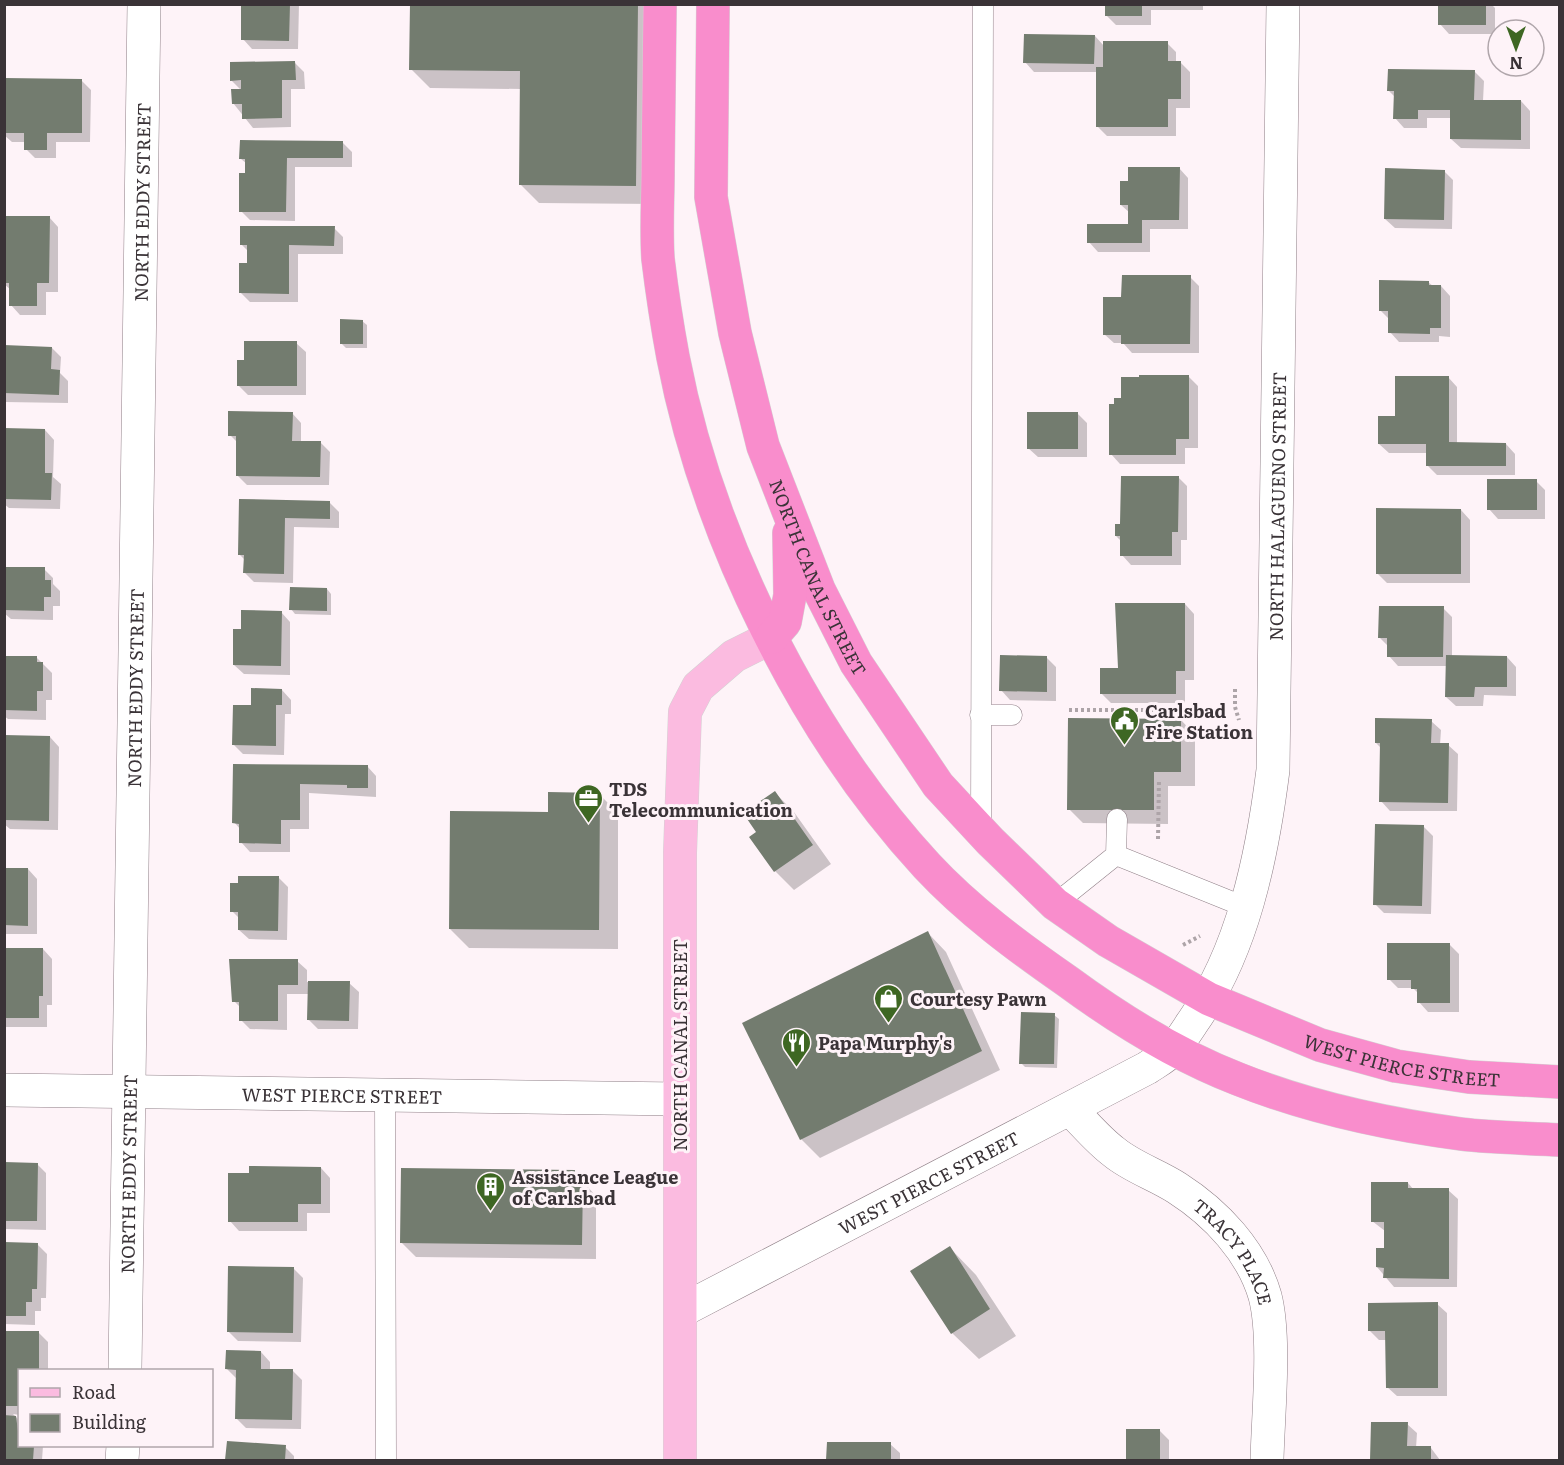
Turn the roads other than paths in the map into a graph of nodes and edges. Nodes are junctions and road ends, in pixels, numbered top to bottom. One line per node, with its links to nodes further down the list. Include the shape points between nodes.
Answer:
1 (144, 4): 19 (street, NORTH EDDY STREET)
2 (660, 4): 7 (highway, via 658,258 673,357 696,450 721,527)
3 (713, 4): 6 (highway, NORTH CANAL STREET, via 711,197 740,354 763,446)
4 (983, 4): 8 (lane)
5 (1283, 4): 14 (street, NORTH HALAGUENO STREET, via 1273,770 1267,819)
6 (788, 515): 7 (highway, via 790,595 785,622); 11 (highway, NORTH CANAL STREET, via 819,590 856,663 938,785)
7 (772, 637): 16 (highway, via 838,752 928,867 1031,956 1104,1008); 21 (main road, NORTH CANAL STREET, via 734,656 707,679 698,687 685,712)
8 (980, 715): 9 (lane); 11 (lane)
9 (1012, 715)
10 (1117, 819): 12 (lane)
11 (981, 831): 13 (highway, NORTH CANAL STREET)
12 (1116, 855): 13 (lane); 14 (lane)
13 (1055, 904): 15 (highway, NORTH CANAL STREET, via 1127,953)
14 (1245, 907): 15 (street, NORTH HALAGUENO STREET, via 1228,962)
15 (1209, 999): 16 (street, WEST PIERCE STREET); 17 (highway, WEST PIERCE STREET, via 1320,1045 1396,1066 1469,1077)
16 (1173, 1050): 22 (street, WEST PIERCE STREET, via 1123,1083); 23 (highway, via 1239,1080 1385,1121 1464,1134)
17 (1560, 1082)
18 (4, 1090): 19 (street, WEST PIERCE STREET)
19 (130, 1091): 20 (street, WEST PIERCE STREET); 25 (street, NORTH EDDY STREET)
20 (385, 1096): 21 (street, WEST PIERCE STREET); 26 (lane)
21 (679, 1099): 24 (main road, NORTH CANAL STREET)
22 (1071, 1110): 24 (street, WEST PIERCE STREET); 28 (street, TRACY PLACE, via 1114,1152 1205,1209 1245,1253 1258,1276 1266,1299 1269,1343)
23 (1560, 1140)
24 (681, 1311): 27 (main road, NORTH CANAL STREET)
25 (125, 1369)
26 (386, 1461)
27 (680, 1461)
28 (1267, 1461)

